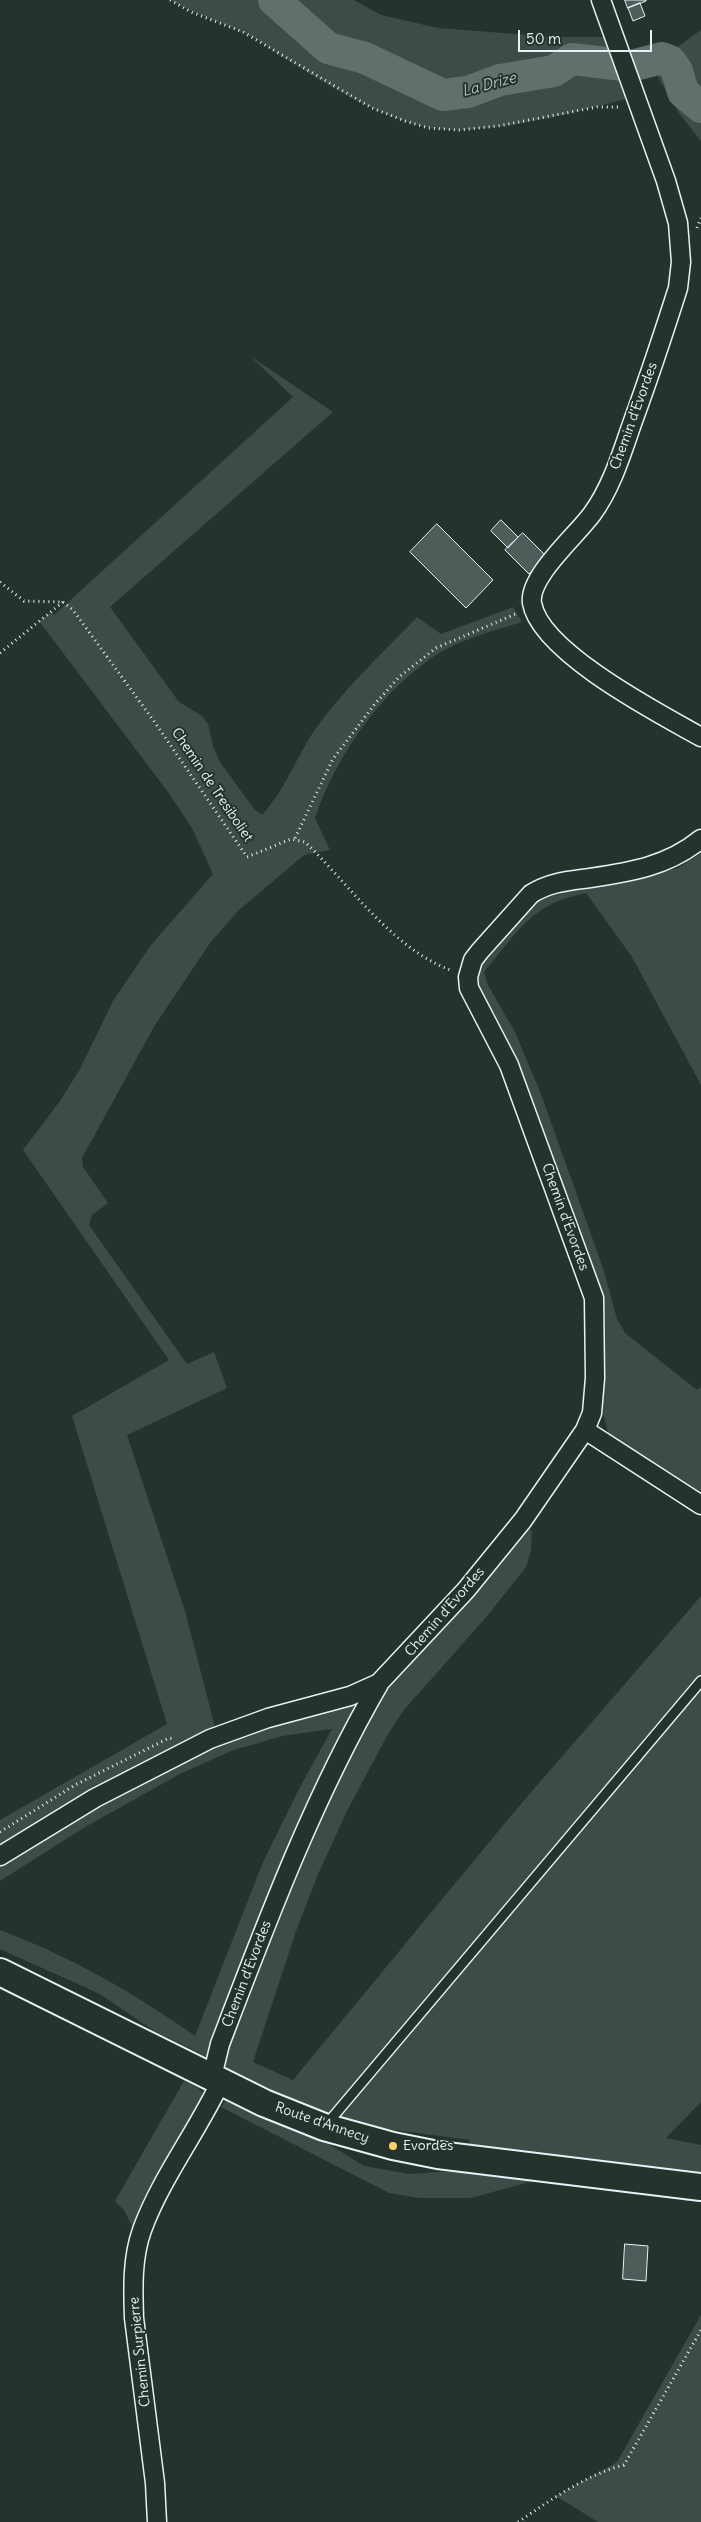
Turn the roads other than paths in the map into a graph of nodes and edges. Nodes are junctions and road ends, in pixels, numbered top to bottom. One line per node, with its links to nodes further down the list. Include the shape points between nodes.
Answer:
1 (601, 0): 2 (street, Chemin d'Evordes, via 666,181 678,223 681,262 678,288 606,492 592,514 539,576 531,594 532,605 540,622 595,675)
2 (701, 737)
3 (701, 839): 4 (street, Chemin d'Evordes, via 655,866 563,881 540,888 480,951 473,960 468,977 469,988 509,1065 594,1298 595,1378 592,1413)
4 (585, 1430): 5 (street); 7 (street, Chemin d'Evordes, via 523,1520 466,1590)
5 (701, 1505)
6 (701, 1681): 11 (lane)
7 (379, 1683): 8 (street, Chemin d'Evordes, via 350,1696 268,1718 210,1739 95,1798); 10 (street, Chemin d'Evordes, via 336,1762 295,1852 220,2044)
8 (0, 1856)
9 (0, 1972): 10 (main road, Route d'Annecy)
10 (216, 2079): 11 (main road, Route d'Annecy); 13 (street, Chemin Surpierre, via 153,2204 137,2251 134,2318)
11 (324, 2127): 12 (main road, Route d'Annecy, via 438,2155)
12 (701, 2187)
13 (157, 2522)

